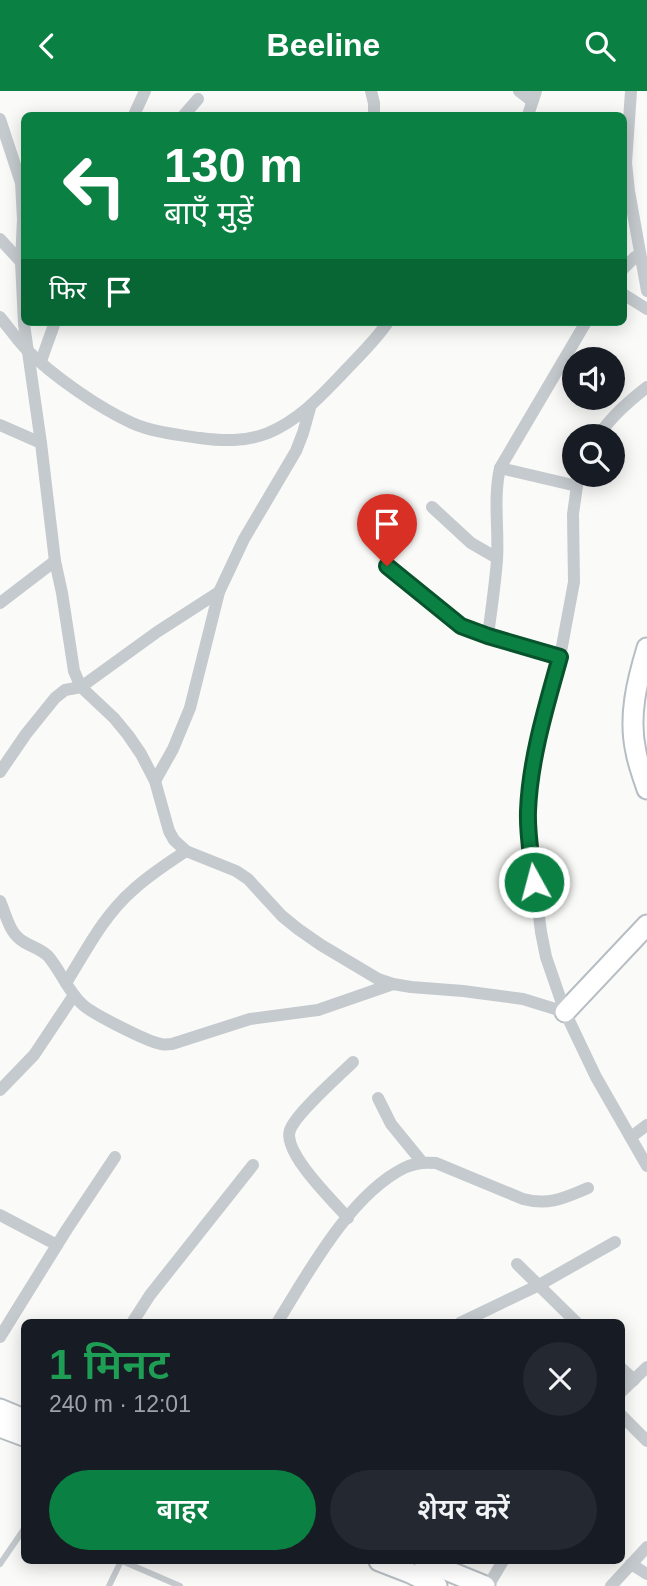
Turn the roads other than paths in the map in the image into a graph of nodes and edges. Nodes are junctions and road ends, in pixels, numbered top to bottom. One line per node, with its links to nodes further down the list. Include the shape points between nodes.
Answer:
1 (145, 91): 7 (street)
2 (371, 91): 9 (street)
3 (519, 91): 5 (street)
4 (631, 91): 11 (street)
5 (534, 96)
6 (198, 99): 8 (street)
7 (135, 112)
8 (187, 112)
9 (374, 112)
10 (0, 119): 13 (street)
11 (627, 149)
12 (627, 170): 15 (street)
13 (21, 195)
14 (0, 239): 16 (street)
15 (640, 255): 17 (street); 18 (street)
16 (21, 262)
17 (627, 265)
18 (647, 291)
19 (627, 296): 20 (street)
20 (647, 309)
21 (0, 317): 26 (street)
22 (24, 326): 26 (street)
23 (54, 326): 27 (street)
24 (385, 326): 29 (street)
25 (584, 326): 33 (street)
26 (27, 350): 27 (street); 32 (street)
27 (41, 361): 29 (street, via 70,385 134,424 189,437 249,439)
28 (647, 387): 30 (street)
29 (310, 408): 40 (street, via 296,451)
30 (607, 424)
31 (0, 425): 32 (street)
32 (41, 443): 38 (street)
33 (500, 468): 34 (street); 37 (street)
34 (562, 478)
35 (577, 487): 44 (street, via 574,582)
36 (432, 507): 37 (street, via 471,544)
37 (497, 558): 42 (street)
38 (55, 561): 41 (street); 45 (street, via 74,671)
39 (387, 566): 42 (street, via 461,626)
40 (219, 592): 45 (street); 47 (street, via 190,708)
41 (0, 603)
42 (488, 636): 44 (street)
43 (647, 648): 48 (street, via 633,713 635,750)
44 (560, 657): 56 (street, via 529,791 528,832 546,957)
45 (81, 687): 46 (street, via 55,698); 47 (street, via 128,735)
46 (0, 772)
47 (155, 781): 49 (street, via 169,831)
48 (647, 789)
49 (186, 851): 53 (street, via 131,891); 54 (street, via 236,871 298,929)
50 (0, 901): 52 (street)
51 (647, 925): 56 (street)
52 (5, 931): 53 (street, via 41,950)
53 (66, 983): 55 (street)
54 (393, 984): 55 (street, via 318,1010 250,1019 172,1044 146,1039 97,1014); 56 (street, via 523,999)
55 (74, 995): 58 (street, via 34,1055)
56 (565, 1012): 61 (street)
57 (353, 1062): 68 (street, via 289,1131 296,1158)
58 (0, 1090)
59 (378, 1098): 63 (street, via 391,1124)
60 (647, 1125): 61 (street)
61 (631, 1137): 65 (street)
62 (115, 1157): 70 (street)
63 (422, 1162): 66 (street, via 436,1163 535,1202 558,1200); 68 (street, via 383,1182)
64 (253, 1165): 73 (street)
65 (647, 1166)
66 (588, 1188)
67 (0, 1216): 70 (street)
68 (348, 1218): 74 (street)
69 (615, 1242): 72 (street)
70 (57, 1245): 77 (street)
71 (517, 1263): 72 (street)
72 (539, 1285): 75 (street); 76 (street)
73 (135, 1319)
74 (279, 1319)
75 (472, 1319)
76 (573, 1319)
77 (0, 1337)
78 (647, 1367): 80 (street)
79 (625, 1372): 80 (street)
80 (634, 1380): 81 (street)
81 (625, 1388)
82 (0, 1409): 83 (street)
83 (21, 1418)
84 (625, 1419): 87 (street)
85 (0, 1427): 86 (street)
86 (21, 1435)
87 (647, 1441)
88 (21, 1533): 90 (lane)
89 (647, 1547): 96 (street)
90 (0, 1564)
91 (120, 1564): 98 (lane)
92 (128, 1564): 99 (lane)
93 (387, 1564): 100 (street)
94 (432, 1564): 101 (street)
95 (501, 1564): 101 (street)
96 (631, 1564): 97 (street); 102 (street)
97 (647, 1574)
98 (109, 1586)
99 (180, 1586)
100 (435, 1586)
101 (487, 1586)
102 (611, 1586)

